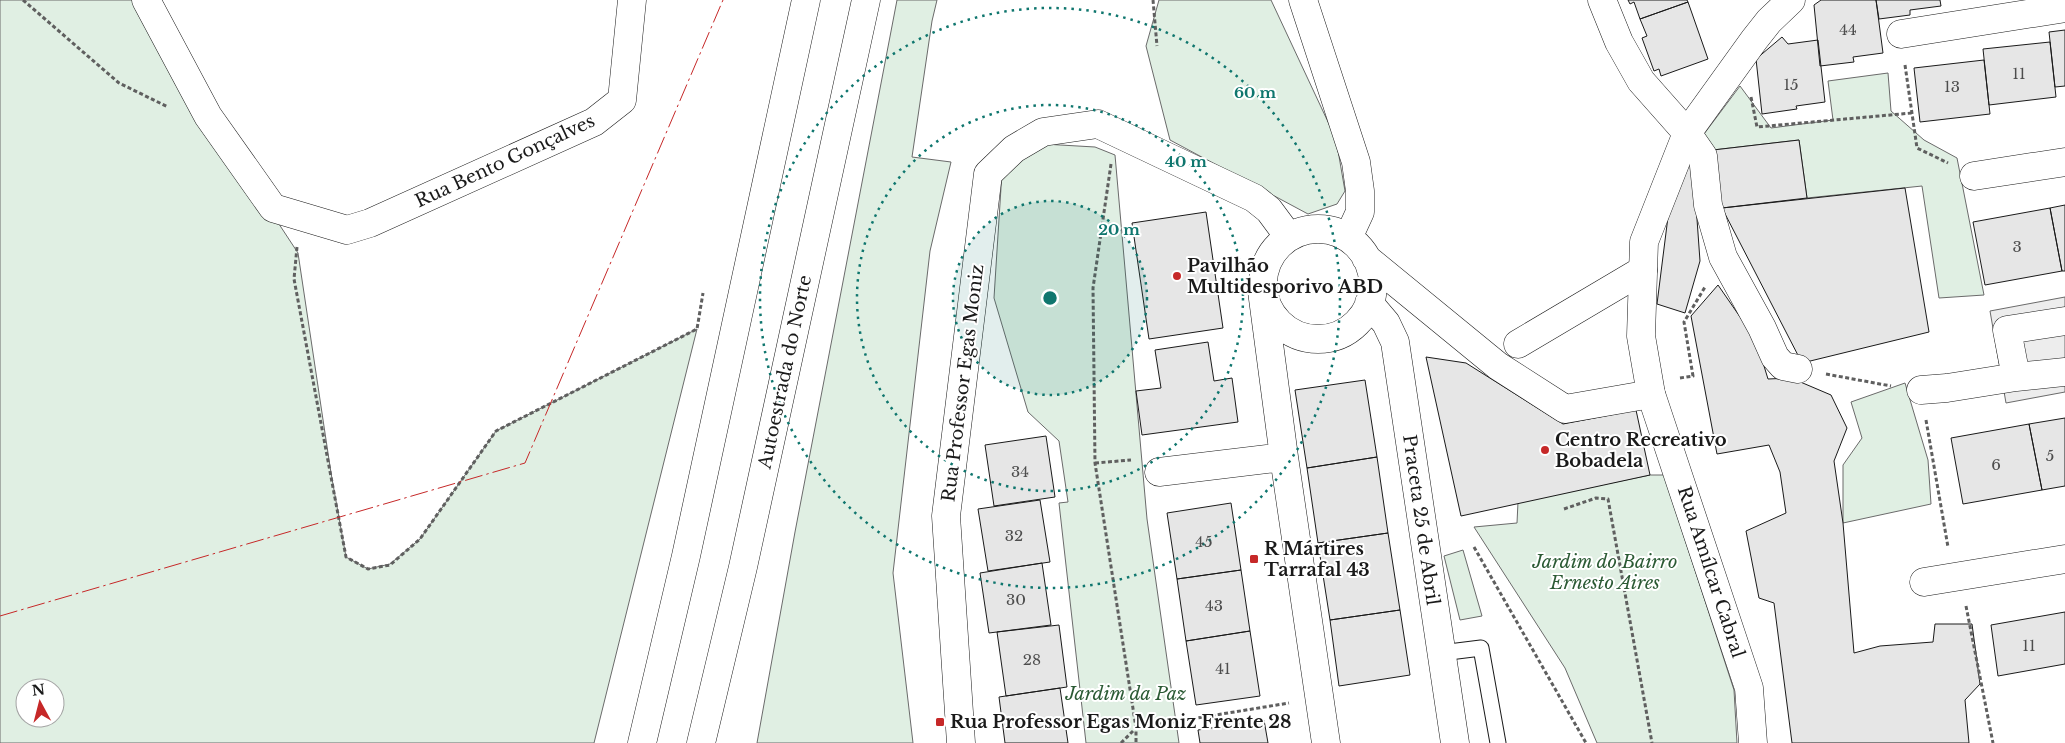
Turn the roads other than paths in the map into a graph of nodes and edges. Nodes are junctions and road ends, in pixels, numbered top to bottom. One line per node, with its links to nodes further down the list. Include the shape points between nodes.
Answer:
1 (146, 0): 2 (main road, Rua Bento Gonçalves, via 208,116 273,208 347,230 370,223 594,122 622,100)
2 (632, 0)
3 (806, 0): 31 (main road, via 686,556)
4 (866, 0): 32 (main road, Autoestrada do Norte, via 743,566)
5 (1303, 0): 14 (main road, via 1356,162 1360,212)
6 (1602, 0): 10 (main road, via 1619,42 1641,81)
7 (1791, 0): 10 (main road, Rua Amílcar Cabral, via 1754,40)
8 (2065, 8): 9 (main road)
9 (1901, 34)
10 (1687, 132): 16 (main road, Rua Amílcar Cabral, via 1644,242); 21 (main road, via 1702,156 1708,205 1723,257 1775,357 1783,366)
11 (2065, 162): 12 (main road)
12 (1974, 176)
13 (1289, 237): 14 (main road, via 1318,229); 17 (main road, via 1276,247 1268,260); 33 (main road, Rua Professor Egas Moniz, via 1269,210 1254,198 1098,124 1043,132 1014,149 988,174 946,516)
14 (1348, 238): 15 (main road)
15 (1366, 258): 18 (main road, via 1372,273); 24 (main road, via 1498,366 1565,409)
16 (1643, 270): 20 (main road); 24 (main road, Rua Amílcar Cabral, via 1642,336)
17 (1262, 291): 18 (main road, via 1275,320 1303,338 1319,340 1350,330); 26 (main road)
18 (1370, 303): 30 (main road, Praceta 25 de Abril, via 1386,323 1394,342)
19 (2065, 321): 23 (main road, via 2008,330)
20 (1518, 344)
21 (1798, 369)
22 (2065, 372): 23 (main road)
23 (2016, 377): 25 (main road)
24 (1651, 389): 37 (main road, Rua Amílcar Cabral, via 1749,688)
25 (1921, 390)
26 (1284, 458): 27 (main road); 34 (main road)
27 (1159, 472)
28 (2065, 559): 29 (main road)
29 (1924, 582)
30 (1441, 653): 35 (main road, Praceta 25 de Abril); 36 (lane, via 1482,648)
31 (642, 743)
32 (701, 743)
33 (961, 743)
34 (1326, 743)
35 (1455, 743)
36 (1498, 743)
37 (1753, 743)

